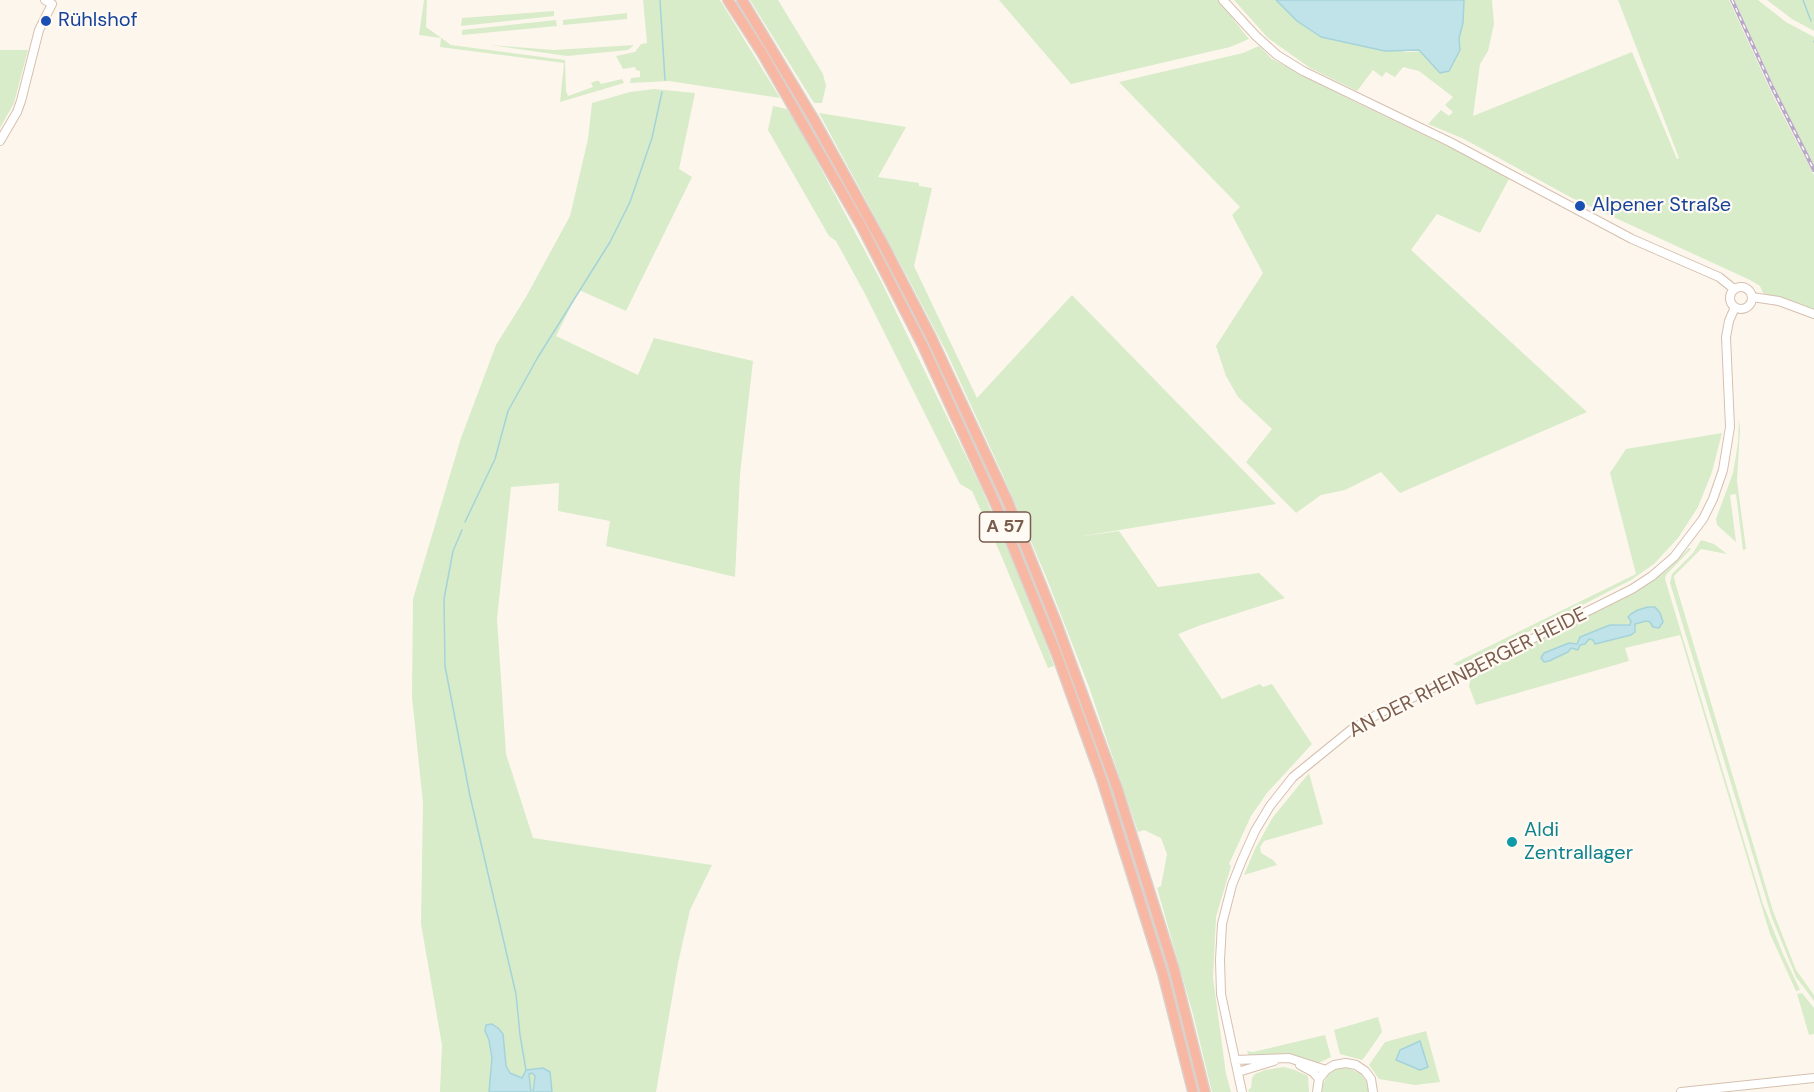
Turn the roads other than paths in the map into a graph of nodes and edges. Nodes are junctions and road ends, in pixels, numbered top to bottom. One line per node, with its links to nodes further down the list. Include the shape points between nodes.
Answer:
1 (728, 0): 15 (highway, A 57, via 861,227 923,346 996,505 1102,780 1163,974)
2 (742, 0): 16 (highway, A 57, via 884,246 931,336 1007,500 1117,788 1174,969)
3 (1223, 0): 6 (street, via 1277,55 1304,72 1450,142 1632,239 1719,277)
4 (48, 2): 5 (street, via 17,112)
5 (0, 141)
6 (1734, 289): 7 (street, via 1746,288); 8 (street, via 1730,299)
7 (1752, 297): 8 (street, via 1748,306); 9 (street, via 1779,301)
8 (1735, 307): 10 (street, AN DER RHEINBERGER HEIDE, via 1726,337 1730,427 1726,459 1709,507 1674,557 1621,595 1353,729 1293,777 1270,806 1232,885 1222,924 1221,994)
9 (1814, 314)
10 (1235, 1060): 11 (street, via 1288,1058); 12 (street, AN DER RHEINBERGER HEIDE)
11 (1326, 1070): 14 (street); 19 (street, via 1338,1063 1356,1065 1368,1075)
12 (1238, 1072): 14 (street, via 1282,1061 1303,1066); 17 (street, AN DER RHEINBERGER HEIDE)
13 (1814, 1078): 20 (street)
14 (1319, 1079): 18 (street)
15 (1193, 1092)
16 (1205, 1092)
17 (1242, 1092)
18 (1317, 1092)
19 (1373, 1092)
20 (1681, 1092)

